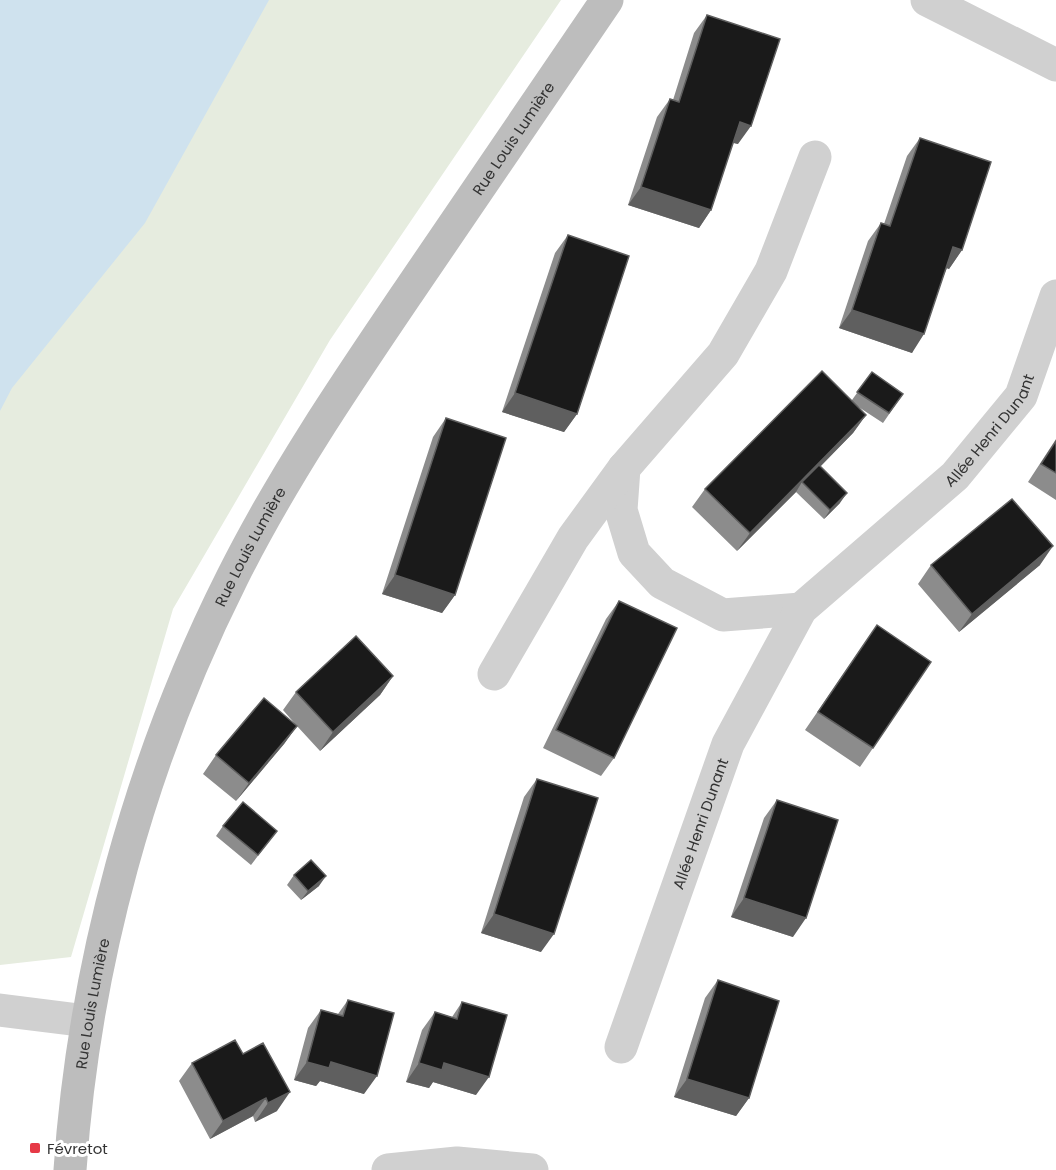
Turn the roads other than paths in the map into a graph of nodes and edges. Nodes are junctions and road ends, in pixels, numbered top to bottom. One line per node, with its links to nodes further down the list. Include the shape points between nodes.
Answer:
1 (607, 0): 10 (main road, Rue Louis Lumière, via 353,373 286,478 232,578 180,692 141,800 110,914)
2 (927, 0): 3 (street)
3 (1056, 65)
4 (815, 157): 6 (street, via 771,272 723,354)
5 (1056, 296): 7 (street, Allée Henri Dunant, via 1021,396 955,476)
6 (624, 468): 7 (street, via 621,510 634,553 662,583 723,615); 8 (street, via 573,538)
7 (801, 609): 11 (street, Allée Henri Dunant, via 728,744)
8 (494, 674)
9 (0, 1010): 10 (street)
10 (87, 1021): 13 (main road, Rue Louis Lumière)
11 (621, 1047)
12 (524, 1169): 14 (street, via 457,1163)
13 (70, 1170)
14 (388, 1170)

